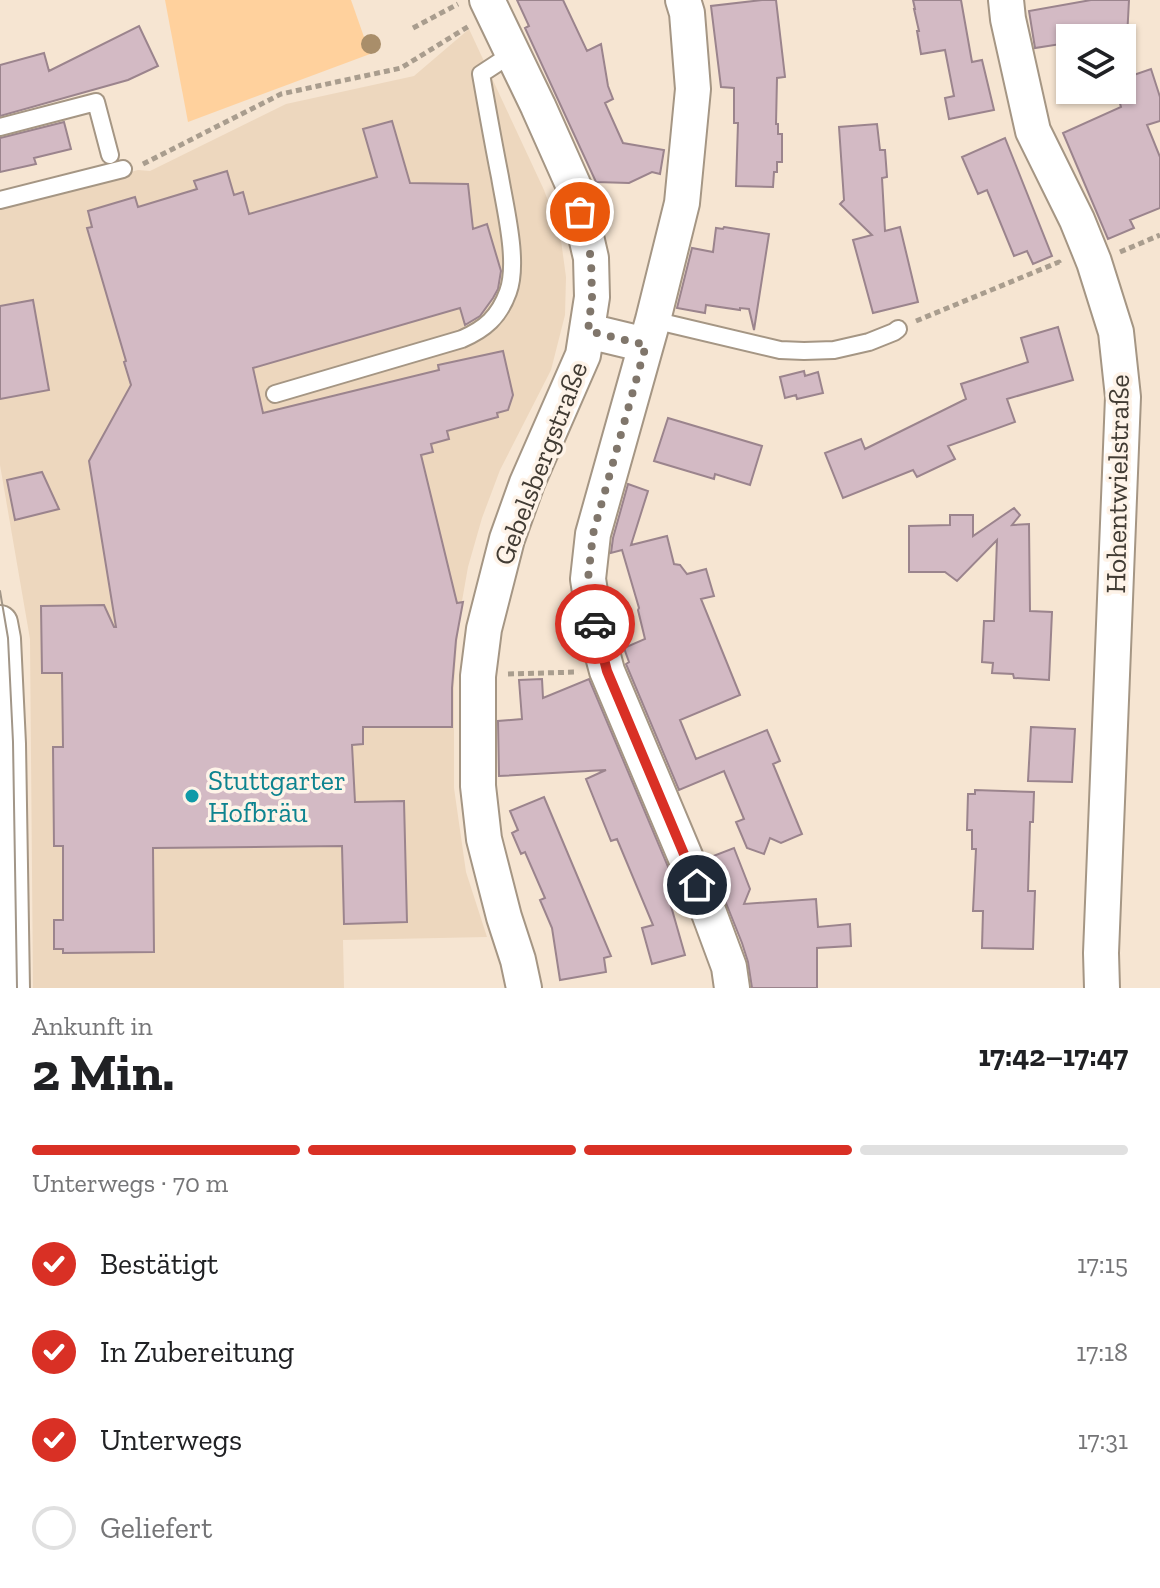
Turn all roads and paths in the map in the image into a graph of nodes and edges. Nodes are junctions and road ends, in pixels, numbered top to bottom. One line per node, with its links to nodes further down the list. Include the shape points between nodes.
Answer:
1 (683, 0): 15 (street, via 693,89 682,203)
2 (1006, 0): 24 (street, Hohentwielstraße, via 1033,131 1088,248 1116,332 1123,397)
3 (482, 4): 4 (path); 5 (street, Gebelsbergstraße); 8 (path, via 401,68 281,94 145,164)
4 (413, 28)
5 (513, 53): 14 (street, Gebelsbergstraße, via 575,189 591,258); 16 (lane, via 481,74 510,236 509,290 497,313 481,331 462,339)
6 (0, 127): 7 (lane, via 96,102)
7 (110, 155)
8 (123, 169): 9 (lane)
9 (0, 200)
10 (1160, 235): 11 (path)
11 (1114, 254)
12 (1063, 272): 13 (path, via 1059,262)
13 (898, 329): 15 (lane, via 834,350 780,350)
14 (588, 331): 15 (street); 19 (street, Gebelsbergstraße, via 583,355 507,539)
15 (649, 332): 18 (street, via 593,534 588,579)
16 (275, 394)
17 (0, 623): 20 (street, via 8,744)
18 (607, 671): 19 (path); 23 (street, via 709,913)
19 (478, 676): 22 (street, Gebelsbergstraße, via 478,786 484,839)
20 (5, 866): 21 (street)
21 (12, 988)
22 (524, 988)
23 (732, 988)
24 (1102, 988)

